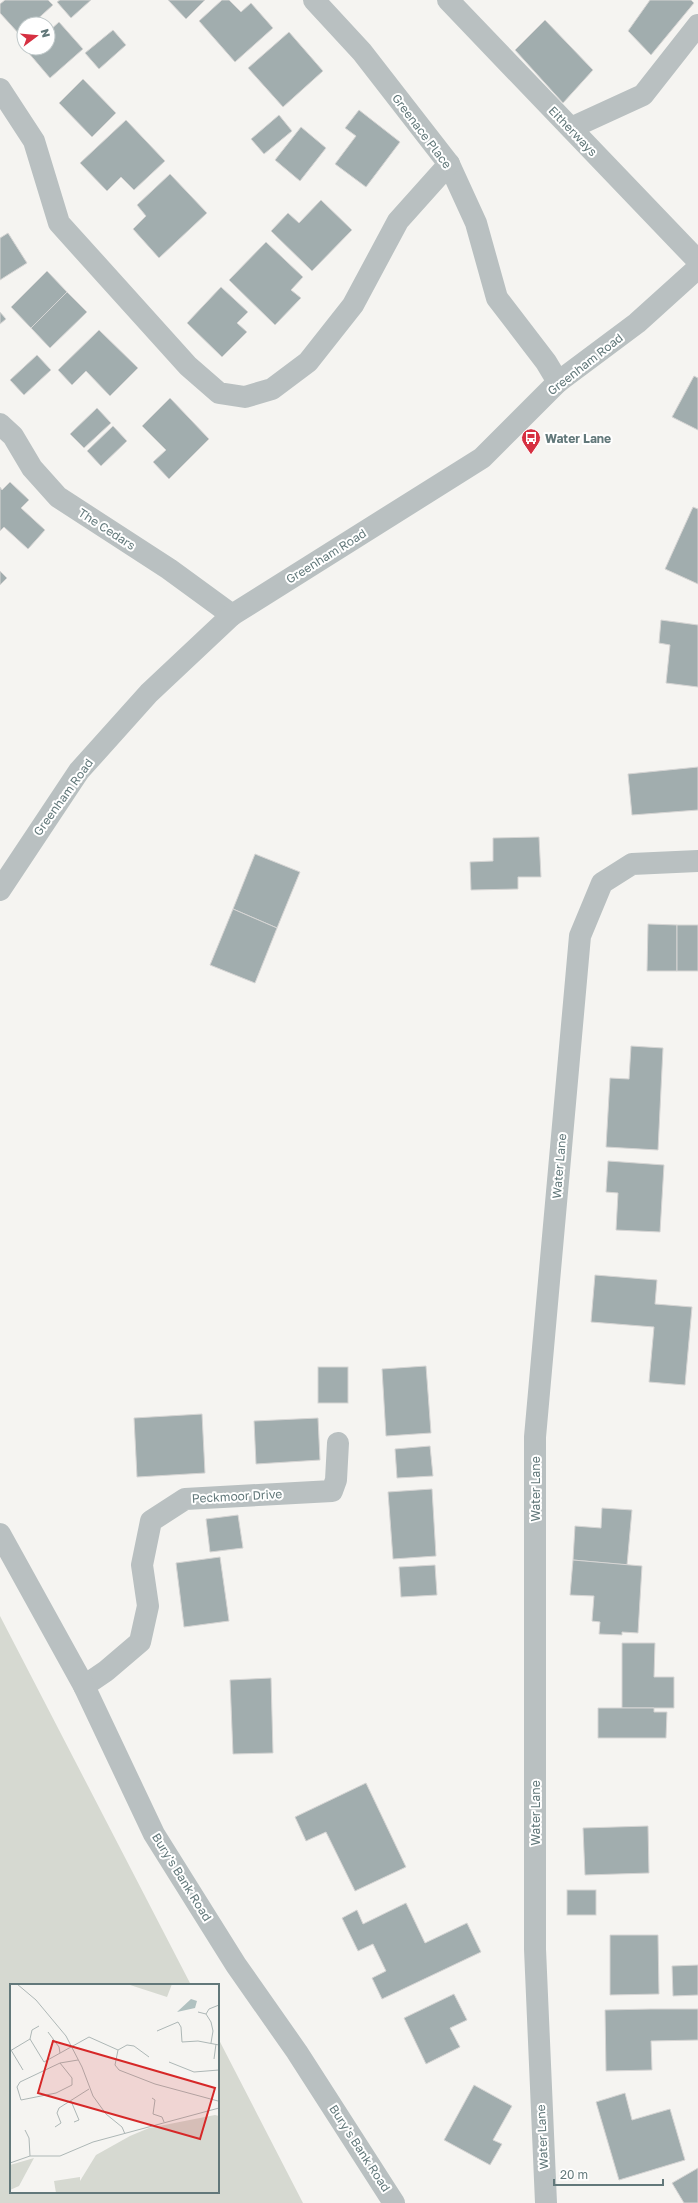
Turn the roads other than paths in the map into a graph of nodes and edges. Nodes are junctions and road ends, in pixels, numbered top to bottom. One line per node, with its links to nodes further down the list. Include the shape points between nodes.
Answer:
1 (314, 0): 6 (street, Greenace Place, via 362,52)
2 (448, 0): 5 (street, Eitherways)
3 (698, 25): 5 (street, via 643,95)
4 (0, 89): 6 (street, via 34,141 59,223 188,366 219,393 245,397 272,389 308,362 353,305 398,221)
5 (570, 128): 7 (street, Eitherways)
6 (449, 164): 9 (street, Greenace Place, via 476,224 497,298 546,362)
7 (698, 261)
8 (698, 268): 9 (street, Greenham Road, via 637,323)
9 (558, 382): 11 (street, Greenham Road, via 482,458)
10 (4, 435): 11 (street, The Cedars, via 58,497 169,569)
11 (232, 615): 13 (street, Greenham Road, via 149,693 79,771)
12 (698, 861): 18 (street, Water Lane, via 632,864 602,883 580,936 535,1437 535,1949)
13 (0, 890)
14 (338, 1443): 16 (street, Peckmoor Drive, via 336,1480 332,1491 186,1499 151,1521 142,1565 148,1606 140,1642)
15 (0, 1534): 16 (street, Bury's Bank Road)
16 (84, 1686): 17 (street, Bury's Bank Road, via 154,1834 236,1965 305,2064)
17 (394, 2203)
18 (546, 2203)

